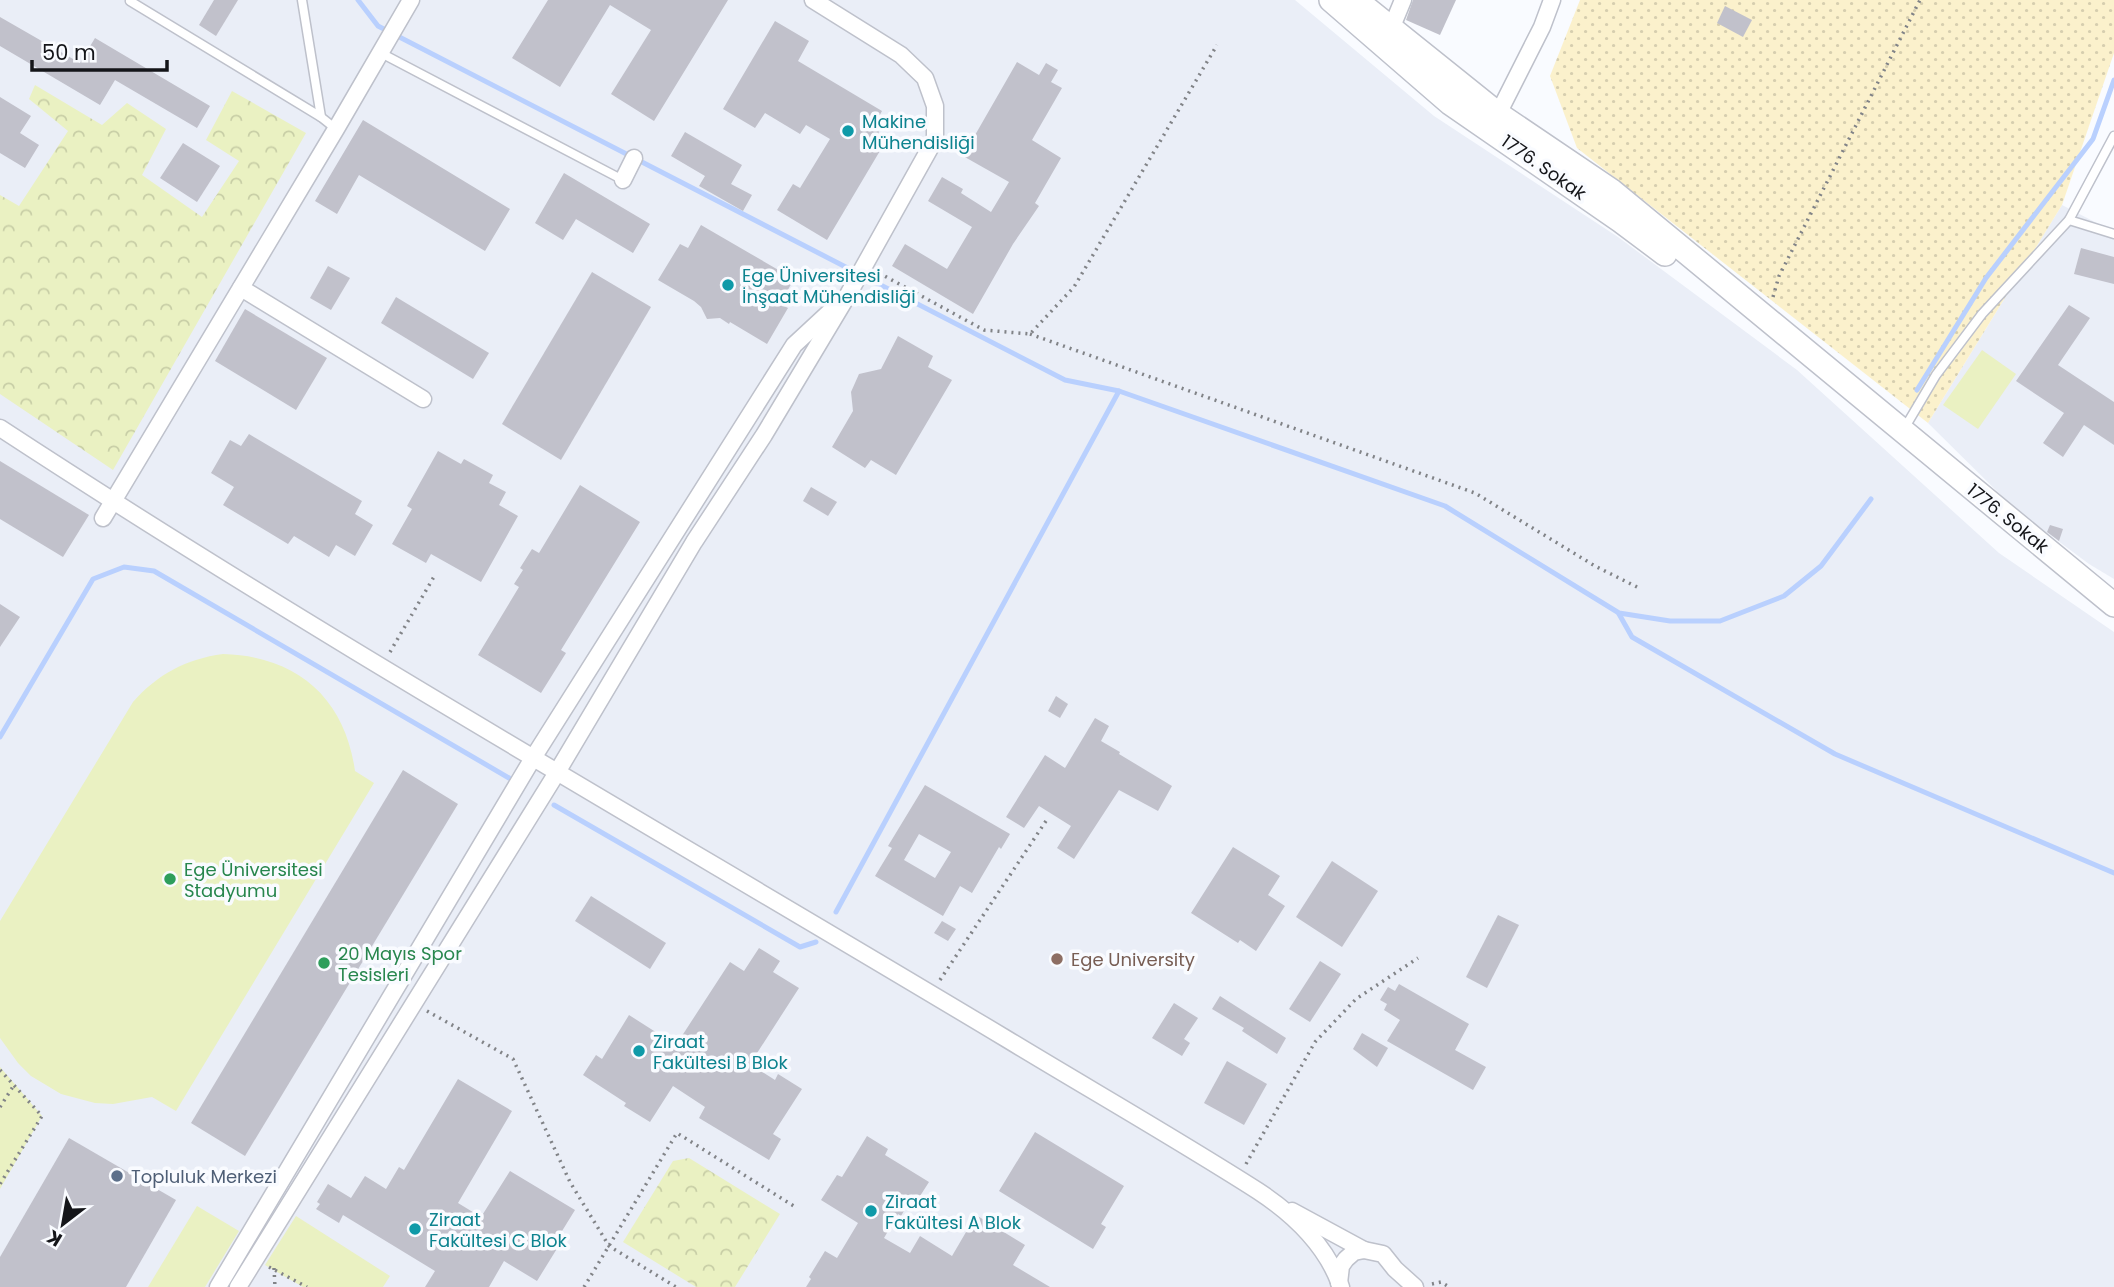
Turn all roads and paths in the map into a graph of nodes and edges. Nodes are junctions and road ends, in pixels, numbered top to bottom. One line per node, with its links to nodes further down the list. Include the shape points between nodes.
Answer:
1 (302, 0): 14 (lane)
2 (411, 0): 12 (street)
3 (813, 0): 21 (street, via 901,55 925,78 935,106 934,139)
4 (1331, 0): 23 (street, 1776. Sokak, via 1450,103)
5 (1356, 0): 10 (street, 1776. Sokak)
6 (1403, 0): 10 (street)
7 (1552, 0): 13 (street)
8 (1920, 0): 23 (path, via 1779,276)
9 (130, 1): 14 (lane)
10 (1391, 29): 13 (street, 1776. Sokak)
11 (1217, 45): 24 (path, via 1074,287)
12 (381, 49): 15 (street); 18 (lane)
13 (1498, 114): 23 (street, 1776. Sokak, via 1612,191)
14 (321, 117): 15 (lane)
15 (336, 129): 22 (street)
16 (2114, 136): 19 (lane)
17 (634, 158): 18 (street)
18 (623, 180)
19 (2069, 220): 20 (lane); 27 (lane, via 1982,314)
20 (2114, 234)
21 (858, 278): 24 (path, via 984,330); 28 (street, via 794,345); 29 (street)
22 (241, 288): 25 (street); 30 (street)
23 (1764, 324): 27 (street, 1776. Sokak)
24 (1030, 334): 35 (path, via 1475,493)
25 (423, 399)
26 (0, 428): 30 (street)
27 (1903, 432): 36 (street, 1776. Sokak)
28 (730, 447): 29 (street); 32 (street)
29 (747, 459): 33 (street)
30 (113, 503): 31 (street); 37 (street)
31 (103, 518)
32 (676, 531): 33 (street); 38 (street)
33 (694, 542): 39 (street)
34 (435, 575): 37 (path)
35 (1642, 589)
36 (2114, 605)
37 (382, 666): 38 (street)
38 (533, 758): 39 (street); 51 (street)
39 (557, 772): 42 (street); 43 (street)
40 (1048, 818): 42 (path)
41 (1419, 958): 47 (path, via 1356,999 1315,1042)
42 (932, 994): 47 (street)
43 (413, 1003): 52 (street); 53 (path, via 513,1059 570,1182)
44 (0, 1070): 45 (path)
45 (14, 1085): 46 (path); 48 (path, via 42,1116)
46 (0, 1107)
47 (1238, 1178): 49 (street)
48 (0, 1184)
49 (1268, 1198): 54 (street); 58 (street, via 1320,1247)
50 (797, 1208): 53 (path, via 677,1133)
51 (254, 1223): 52 (street); 59 (street)
52 (270, 1233): 55 (street)
53 (609, 1246): 63 (path); 64 (path)
54 (1364, 1250): 57 (street, via 1383,1254); 58 (street, via 1341,1266)
55 (250, 1265): 56 (path); 60 (street)
56 (274, 1268): 61 (path); 62 (path)
57 (1395, 1269): 65 (street); 66 (street)
58 (1340, 1285)
59 (218, 1287)
60 (238, 1287)
61 (275, 1287)
62 (307, 1287)
63 (584, 1287)
64 (676, 1287)
65 (1395, 1287)
66 (1415, 1287)
67 (1421, 1287): 68 (path, via 1441,1282)
68 (1449, 1287)

